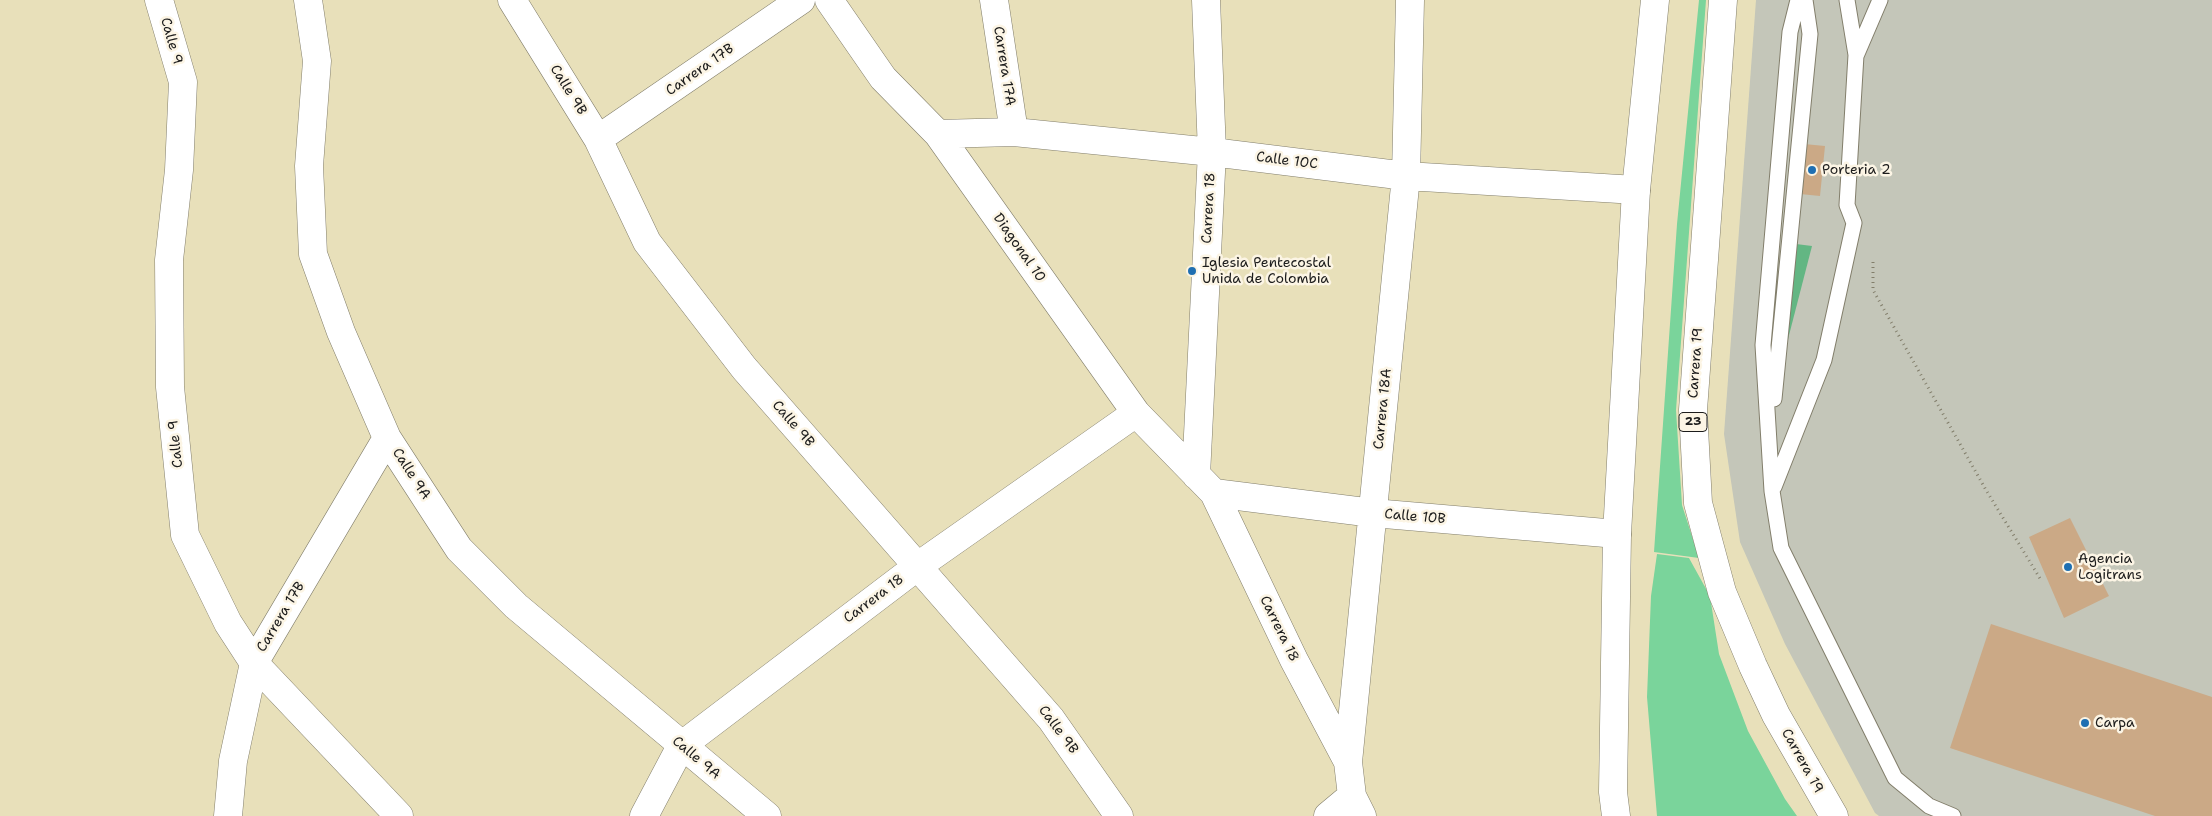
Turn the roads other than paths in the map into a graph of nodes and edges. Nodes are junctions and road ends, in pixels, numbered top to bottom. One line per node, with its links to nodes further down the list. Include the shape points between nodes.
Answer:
1 (159, 0): 30 (street, Calle 9, via 182,82 179,170 169,260 170,387 185,535 228,624)
2 (308, 0): 23 (street, Calle 9A, via 317,61 309,166 313,254 341,332)
3 (512, 0): 18 (street, Calle 9B)
4 (801, 0): 18 (street, Carrera 17B)
5 (829, 0): 17 (street, Diagonal 10, via 883,78)
6 (994, 0): 16 (street, Carrera 17A)
7 (1206, 0): 19 (street, Carrera 18)
8 (1410, 0): 20 (street, Carrera 18A)
9 (1655, 0): 21 (street)
10 (1723, 0): 41 (street, Carrera 19 / 23, via 1692,410 1698,503 1722,592 1753,666)
11 (1806, 0): 24 (lane, via 1810,34)
12 (1847, 0): 15 (lane)
13 (1880, 0): 15 (lane)
14 (1796, 7): 24 (lane, via 1790,32 1763,344)
15 (1857, 60): 26 (lane, via 1847,205 1854,220 1824,360)
16 (1014, 132): 17 (street, Calle 10C); 19 (street, Calle 10C)
17 (938, 134): 22 (street, Diagonal 10)
18 (598, 139): 29 (street, Calle 9B, via 647,242 744,368)
19 (1212, 152): 20 (street, Calle 10C); 25 (street, Carrera 18)
20 (1406, 176): 21 (street, Calle 10C); 27 (street, Carrera 18A)
21 (1636, 190): 28 (street)
22 (1136, 413): 25 (street, Diagonal 10); 29 (street, Carrera 18)
23 (387, 438): 30 (street, Carrera 17B); 31 (street, Calle 9A, via 460,549 516,606)
24 (1769, 447): 26 (lane)
25 (1205, 484): 27 (street, Calle 10B); 32 (street, Carrera 18)
26 (1772, 491): 42 (lane, via 1781,548 1895,778 1929,806)
27 (1373, 513): 28 (street, Calle 10B); 32 (street, Carrera 18A)
28 (1617, 534): 40 (street, via 1613,792)
29 (918, 566): 31 (street, Carrera 18); 38 (street, Calle 9B, via 1051,718)
30 (254, 663): 34 (street, Carrera 17B, via 233,761); 35 (street, Calle 9)
31 (681, 746): 36 (street, Carrera 18); 37 (street, Calle 9A)
32 (1348, 762): 33 (street, Carrera 18A)
33 (1357, 806): 39 (street)
34 (228, 816)
35 (399, 816)
36 (644, 816)
37 (767, 816)
38 (1119, 816)
39 (1328, 816)
40 (1616, 816)
41 (1834, 816)
42 (1953, 816)

